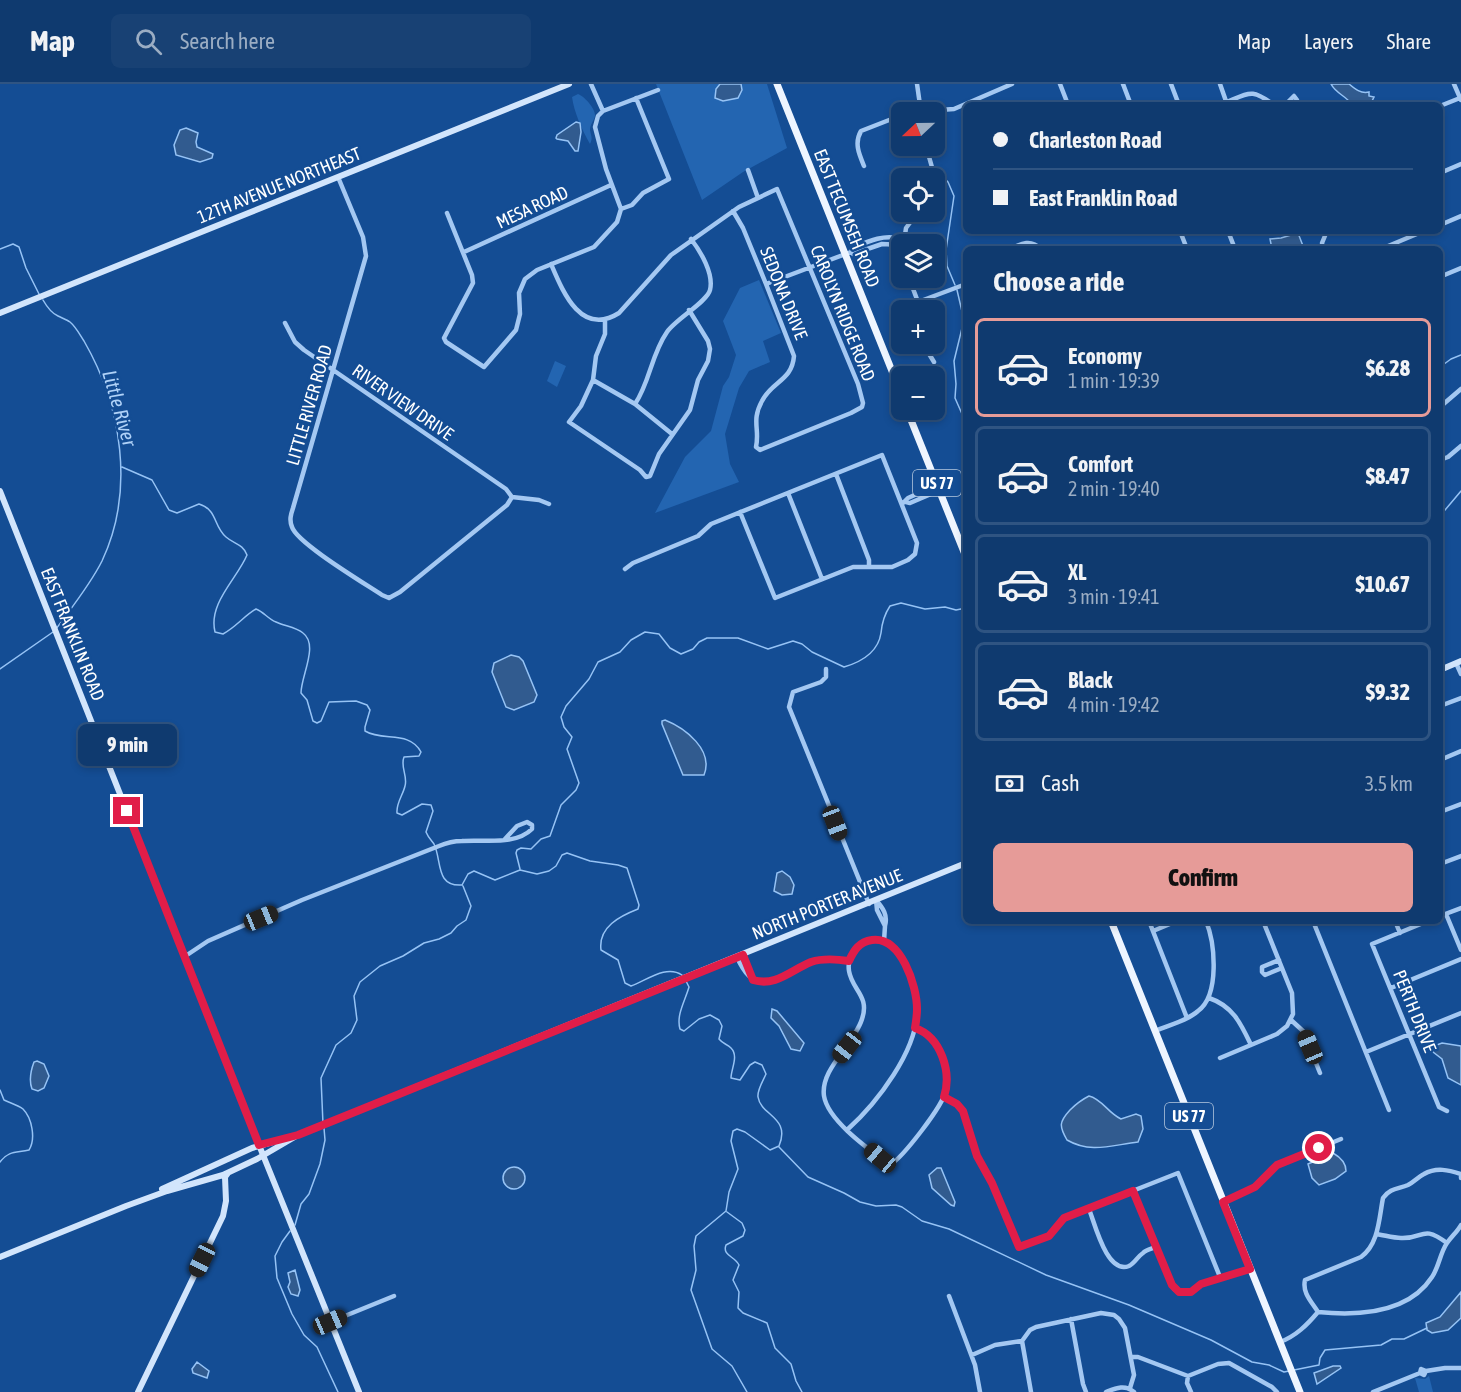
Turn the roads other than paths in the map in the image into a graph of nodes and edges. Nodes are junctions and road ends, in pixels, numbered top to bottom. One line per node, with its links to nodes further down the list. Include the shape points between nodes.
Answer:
1 (569, 84): 33 (street, 12TH AVENUE NORTHEAST)
2 (591, 84): 27 (street)
3 (777, 84): 48 (main road, EAST TECUMSEH ROAD)
4 (917, 84): 14 (street)
5 (1012, 84): 15 (street)
6 (1060, 84): 16 (street)
7 (1123, 84): 17 (street)
8 (1171, 84): 18 (street)
9 (1220, 84): 19 (street)
10 (1454, 84): 13 (street)
11 (658, 90): 12 (street)
12 (636, 98): 27 (street); 36 (street, via 669,179)
13 (1461, 99): 25 (street)
14 (920, 102)
15 (970, 102)
16 (1067, 102)
17 (1130, 102)
18 (1178, 102)
19 (1226, 102)
20 (1231, 102): 21 (street, via 1255,93)
21 (1269, 102)
22 (1288, 102): 23 (street, via 1294,96)
23 (1296, 102)
24 (963, 105): 26 (street)
25 (1443, 105)
26 (945, 110)
27 (603, 111): 34 (street, via 595,127)
28 (891, 119): 30 (street, via 861,131 857,137)
29 (1461, 164): 32 (street)
30 (864, 166)
31 (748, 170): 35 (street)
32 (1443, 172)
33 (338, 177): 57 (street, 12TH AVENUE NORTHEAST); 63 (street, LITTLE RIVER ROAD, via 366,254)
34 (611, 185): 36 (street); 47 (street, MESA ROAD)
35 (758, 198): 37 (street); 50 (street, CAROLYN RIDGE ROAD, via 777,189)
36 (621, 209): 49 (street, via 617,222 594,247)
37 (733, 211): 42 (street); 53 (street, SEDONA DRIVE)
38 (447, 213): 47 (street)
39 (1461, 216): 40 (street)
40 (1443, 224)
41 (1417, 234): 46 (street)
42 (691, 239): 56 (street, via 711,282 708,295); 58 (street, via 661,264 620,313)
43 (891, 244): 48 (street)
44 (1017, 246): 45 (street, via 1027,242)
45 (1038, 246)
46 (1388, 246)
47 (464, 252): 49 (street, via 472,283 444,338 482,367 516,330 521,285 531,274)
48 (848, 253): 50 (street); 62 (main road, EAST TECUMSEH ROAD)
49 (551, 264): 58 (street, via 575,309 583,316)
50 (810, 267): 53 (street); 71 (street, CAROLYN RIDGE ROAD, via 860,388 863,405 760,450)
51 (1461, 268): 52 (street)
52 (1443, 276)
53 (766, 284): 71 (street, SEDONA DRIVE, via 794,359 788,375 760,402 755,420)
54 (963, 285): 55 (street)
55 (923, 300)
56 (689, 310): 66 (street, via 661,342 645,388); 69 (street, via 708,341 710,355 690,410)
57 (0, 313)
58 (605, 320): 64 (street)
59 (285, 323): 63 (street, RIVER VIEW DRIVE, via 299,346)
60 (929, 354): 61 (street)
61 (934, 362)
62 (891, 367)
63 (333, 370): 77 (street, RIVER VIEW DRIVE, via 506,489); 77 (street, LITTLE RIVER ROAD, via 291,517 292,528 311,546 389,598 507,505)
64 (593, 380): 66 (street); 69 (street, via 570,424 644,476 647,477)
65 (1461, 389): 67 (street)
66 (635, 404): 69 (street)
67 (1443, 404)
68 (910, 420): 74 (main road, US 77)
69 (672, 434)
70 (1461, 446): 72 (street)
71 (756, 447)
72 (1443, 459)
73 (836, 474): 76 (street); 78 (street, via 882,455); 82 (street)
74 (935, 490): 78 (street, via 931,495); 81 (main road, US 77)
75 (0, 491): 117 (street, EAST FRANKLIN ROAD)
76 (788, 493): 80 (street); 84 (street)
77 (512, 497): 79 (street)
78 (904, 502): 82 (street, via 917,543 915,554 892,567)
79 (549, 504)
80 (740, 512): 83 (street); 84 (street, via 775,598)
81 (963, 551)
82 (869, 567): 84 (street, via 853,567)
83 (626, 569)
84 (822, 579)
85 (1460, 662): 87 (street); 88 (street)
86 (826, 669): 100 (street, via 821,682 793,692 789,707)
87 (1443, 669)
88 (1461, 674)
89 (1461, 698): 90 (street)
90 (1443, 705)
91 (1461, 751): 92 (street)
92 (1443, 759)
93 (1461, 804): 94 (street)
94 (1443, 811)
95 (505, 840): 95 (street, via 524,836 532,825 520,825); 117 (street, via 457,841 439,846 302,900 208,941)
96 (1461, 856): 98 (street)
97 (963, 863): 99 (street, NORTH PORTER AVENUE)
98 (1443, 863)
99 (876, 900): 100 (street, NORTH PORTER AVENUE); 114 (street, via 885,926)
100 (869, 904): 116 (street, NORTH PORTER AVENUE)
101 (1461, 908): 102 (street)
102 (1446, 914): 103 (street); 115 (street)
103 (1443, 915)
104 (1112, 924): 128 (main road, US 77)
105 (1150, 924): 112 (street)
106 (1170, 924): 112 (street)
107 (1207, 924): 123 (street, via 1214,944)
108 (1264, 924): 119 (street)
109 (1314, 924): 131 (street)
110 (1396, 924): 113 (street)
111 (1421, 924): 113 (street)
112 (1153, 931): 125 (street)
113 (1400, 933): 122 (street, PERTH DRIVE, via 1372,944)
114 (884, 941): 120 (street, via 862,943); 127 (street, via 896,950 908,970 916,997)
115 (1461, 950)
116 (740, 956): 120 (street, via 753,980 772,982 812,962); 138 (street, NORTH PORTER AVENUE)
117 (184, 957): 140 (street, EAST FRANKLIN ROAD)
118 (1461, 959): 122 (street)
119 (1279, 960): 121 (street); 121 (street, via 1261,971 1265,975)
120 (849, 961): 137 (street, via 864,1010 856,1033 830,1068 824,1089 826,1103)
121 (1282, 968): 126 (street, via 1293,997)
122 (1391, 988): 129 (street, PERTH DRIVE)
123 (1209, 998): 125 (street); 130 (street, via 1236,1016)
124 (1461, 1013): 129 (street)
125 (1187, 1018): 128 (street)
126 (1291, 1020): 130 (street, via 1281,1032); 133 (street, via 1303,1030)
127 (915, 1028): 134 (street, via 931,1036 942,1055 947,1077); 137 (street, via 895,1073)
128 (1155, 1031): 148 (main road, US 77)
129 (1410, 1034): 131 (street); 136 (street, PERTH DRIVE, via 1439,1107)
130 (1251, 1045): 132 (street)
131 (1365, 1052): 135 (street)
132 (1221, 1058)
133 (1320, 1073)
134 (944, 1097): 137 (street, via 890,1165); 150 (street, via 963,1111 977,1156 1019,1247 1049,1236 1064,1218)
135 (1389, 1110)
136 (1447, 1111)
137 (847, 1130)
138 (298, 1135): 140 (street, NORTH PORTER AVENUE); 142 (street, NORTH PORTER AVENUE)
139 (1341, 1139): 148 (street, via 1277,1165 1255,1187)
140 (259, 1145): 141 (street, NORTH PORTER AVENUE); 142 (street, EAST FRANKLIN ROAD)
141 (239, 1154): 144 (street, via 222,1166); 149 (street, NORTH PORTER AVENUE)
142 (263, 1155): 143 (street, NORTH PORTER AVENUE); 162 (street, EAST FRANKLIN ROAD)
143 (230, 1172): 144 (street, NORTH PORTER AVENUE); 146 (street, via 225,1177)
144 (219, 1176): 146 (street); 149 (street, NORTH PORTER AVENUE)
145 (1461, 1176): 152 (street, via 1443,1169 1433,1170 1387,1193)
146 (226, 1191): 171 (street, via 223,1216)
147 (1133, 1191): 150 (street); 154 (street); 157 (street, via 1178,1173)
148 (1223, 1202): 156 (main road, US 77)
149 (126, 1206): 155 (street, NORTH PORTER AVENUE)
150 (1089, 1209): 154 (street, via 1107,1256 1118,1266 1132,1264)
151 (1461, 1225): 153 (street)
152 (1376, 1234): 153 (street, via 1402,1238 1435,1234); 160 (street, via 1373,1245 1361,1257 1305,1280 1307,1296)
153 (1447, 1243): 160 (street, via 1431,1280 1407,1300 1371,1313)
154 (1156, 1247): 157 (street, via 1172,1285 1179,1292 1191,1292)
155 (0, 1257)
156 (1250, 1269): 157 (street); 164 (main road, US 77)
157 (1220, 1277)
158 (394, 1296): 162 (street)
159 (949, 1296): 165 (street)
160 (1318, 1312): 164 (street, via 1306,1327)
161 (1071, 1319): 163 (street, via 1036,1327); 166 (street, via 1114,1315 1125,1328); 175 (street)
162 (330, 1322): 172 (street, EAST FRANKLIN ROAD)
163 (1022, 1341): 165 (street, via 995,1345); 174 (street)
164 (1280, 1342): 169 (main road, US 77)
165 (972, 1355): 173 (street)
166 (1131, 1357): 168 (street); 170 (street)
167 (1461, 1368): 179 (street, via 1426,1371 1424,1375 1420,1372)
168 (1188, 1376): 177 (street); 178 (street, via 1229,1363)
169 (1299, 1389)
170 (1132, 1390): 176 (street, via 1117,1387)
171 (138, 1392)
172 (359, 1392)
173 (980, 1392)
174 (1031, 1392)
175 (1086, 1392)
176 (1106, 1392)
177 (1191, 1392)
178 (1277, 1392)
179 (1373, 1392)

